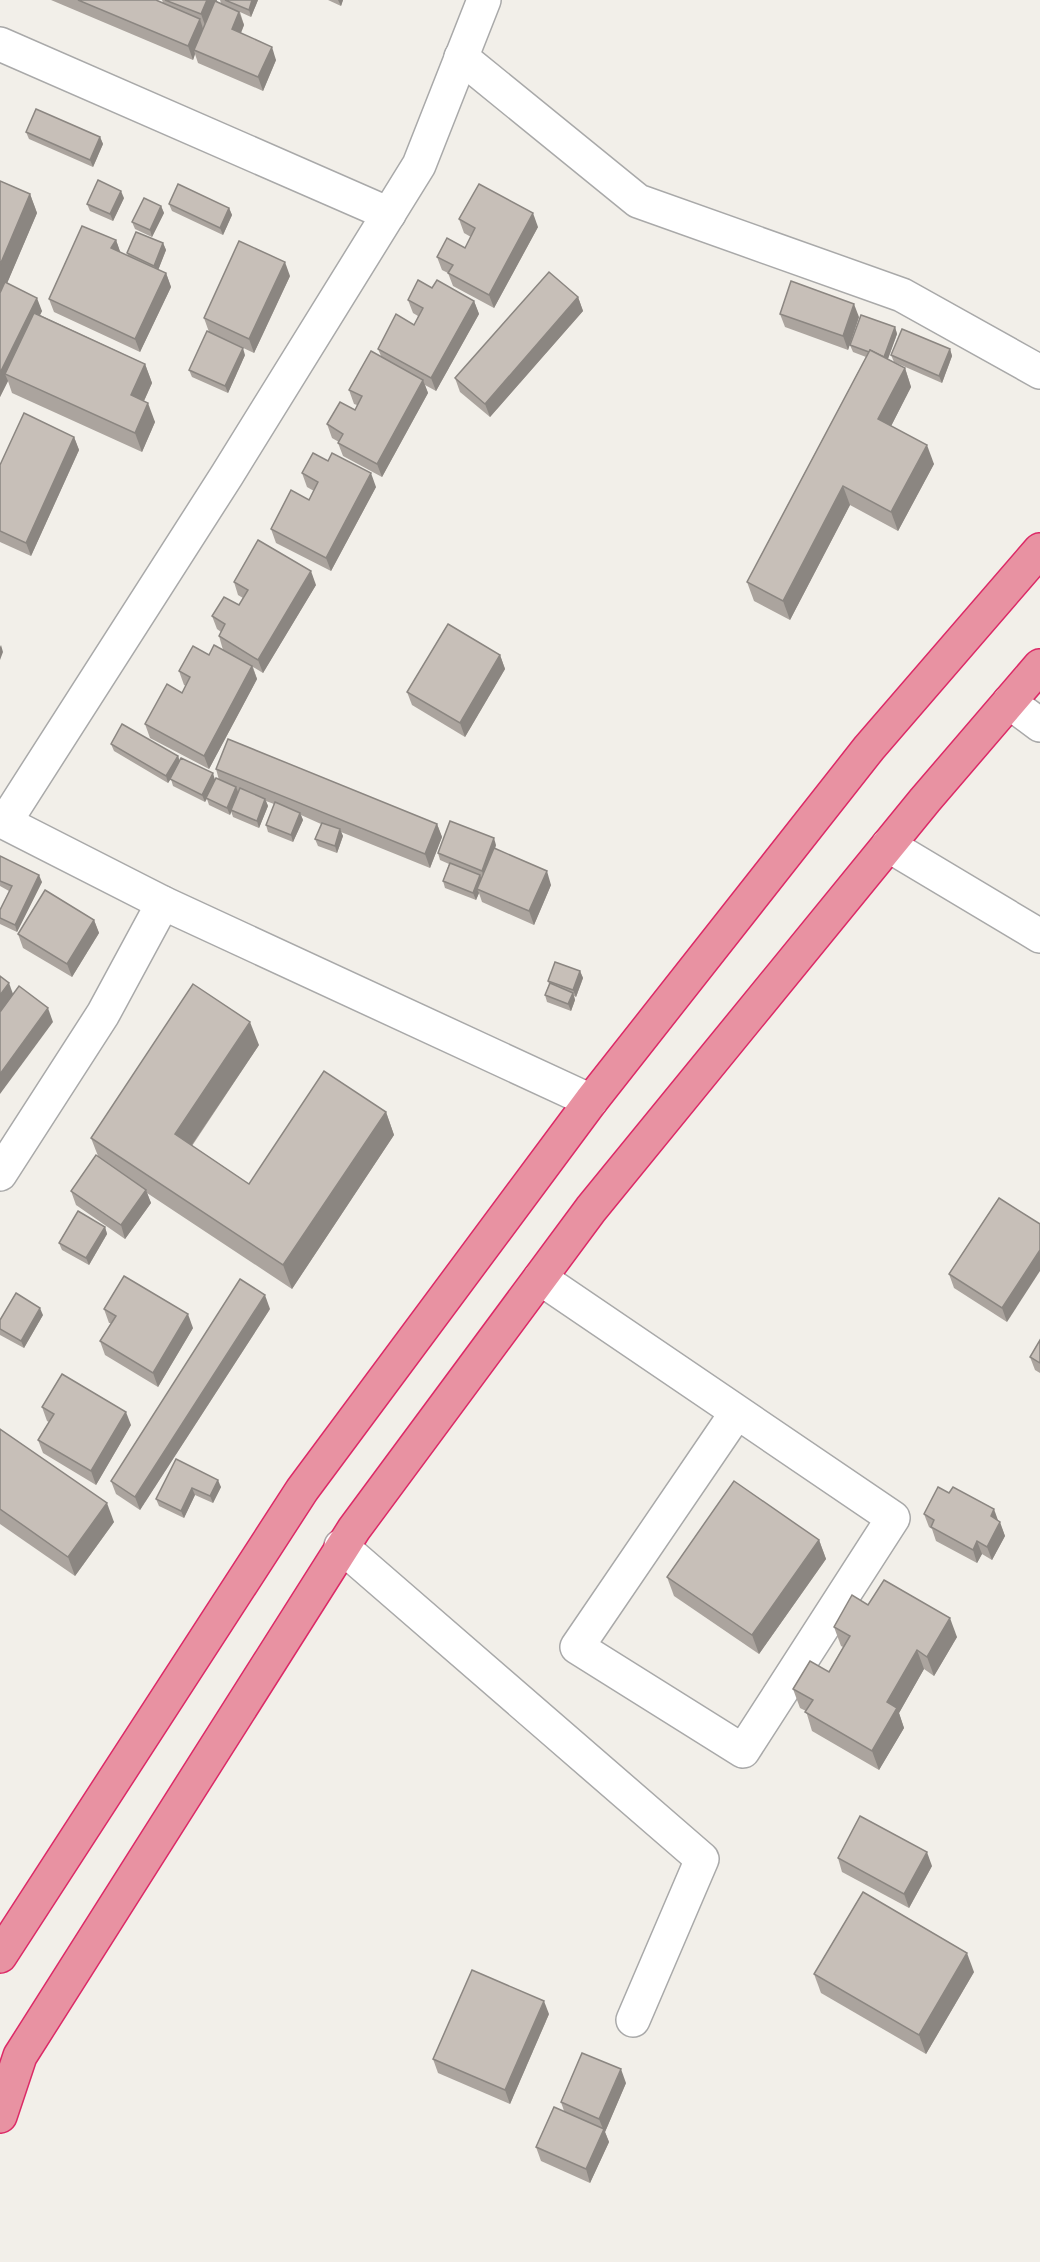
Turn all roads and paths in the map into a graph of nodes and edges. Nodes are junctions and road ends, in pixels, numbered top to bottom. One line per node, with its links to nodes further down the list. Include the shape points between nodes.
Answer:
1 (484, 0): 3 (street)
2 (0, 44): 4 (street)
3 (462, 57): 4 (street, via 419,165); 5 (street, via 638,201 902,295)
4 (389, 214): 10 (street, via 227,475)
5 (1040, 372)
6 (1040, 550): 14 (highway, via 869,748)
7 (1040, 666): 8 (highway)
8 (1009, 702): 9 (street); 11 (highway)
9 (1040, 725)
10 (3, 821): 12 (street)
11 (888, 845): 13 (street); 16 (highway, via 591,1209)
12 (163, 903): 14 (street); 15 (street, via 103,1014)
13 (1040, 936)
14 (591, 1101): 19 (highway, via 302,1491)
15 (0, 1174)
16 (540, 1278): 17 (street); 18 (highway)
17 (737, 1412): 17 (street, via 893,1518 743,1751 577,1647)
18 (341, 1546): 20 (street, via 702,1859); 21 (highway, via 20,2056)
19 (0, 1956)
20 (633, 2020)
21 (0, 2116)

